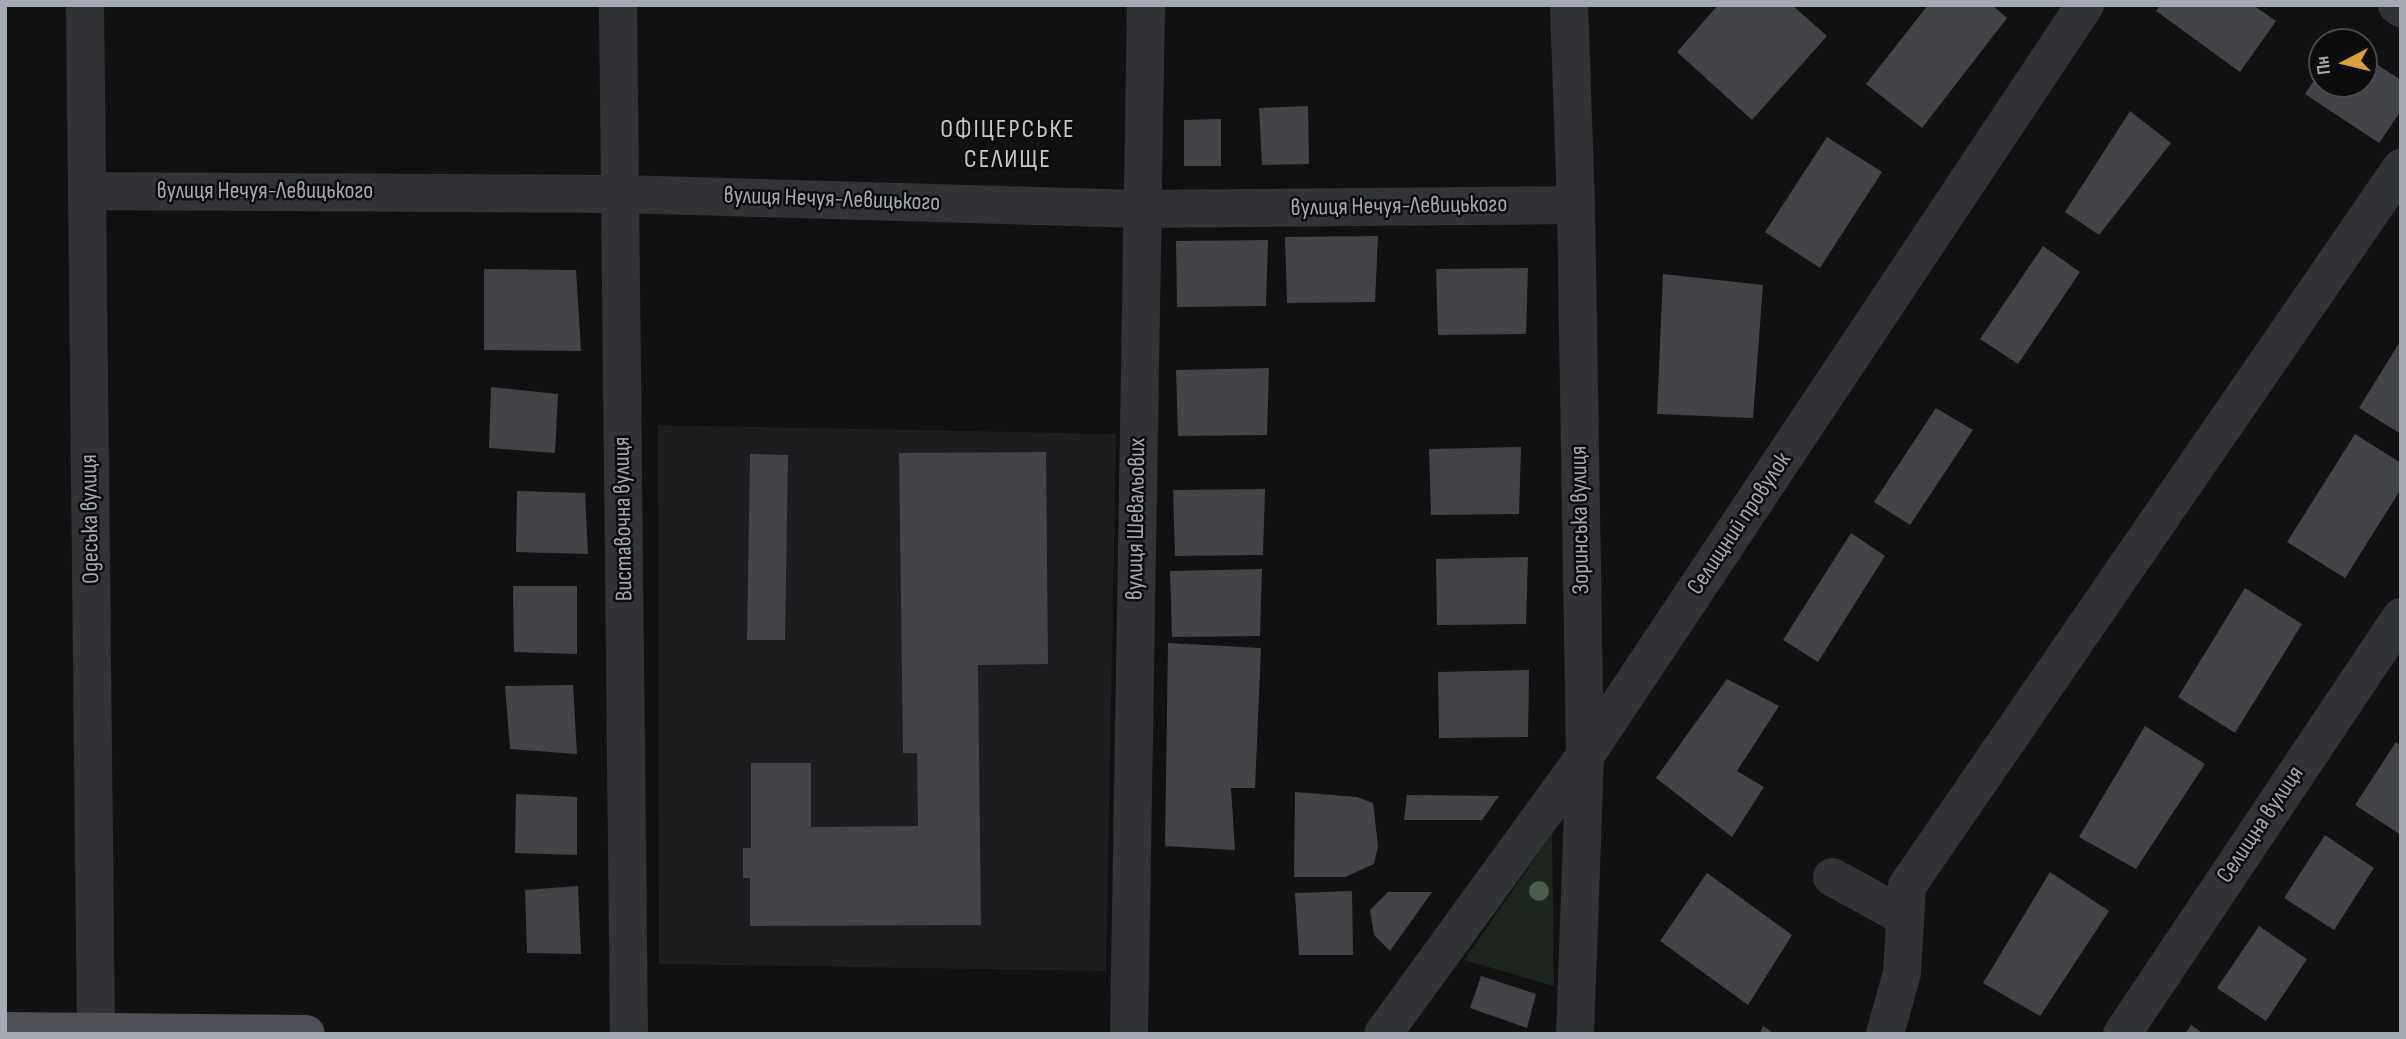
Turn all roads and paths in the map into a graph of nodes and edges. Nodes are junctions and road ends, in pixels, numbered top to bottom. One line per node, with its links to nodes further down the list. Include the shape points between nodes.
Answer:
1 (85, 5): 7 (street, Одеська вулиця)
2 (618, 5): 8 (street, Виставочна вулиця)
3 (1146, 5): 10 (street, вулиця Шевальових)
4 (1569, 5): 9 (street, Зоринська вулиця)
5 (2085, 5): 12 (street, Селищний провулок)
6 (2401, 168): 14 (street, via 1907,886)
7 (88, 191): 8 (street, вулиця Нечуя-Левицького); 16 (street, Одеська вулиця)
8 (621, 194): 10 (street, вулиця Нечуя-Левицького); 18 (street, Виставочна вулиця)
9 (1576, 205): 10 (street, вулиця Нечуя-Левицького); 12 (street, Зоринська вулиця)
10 (1142, 209): 19 (street, вулиця Шевальових)
11 (2401, 617): 23 (street, Селищна вулиця)
12 (1585, 756): 20 (street, Селищний провулок); 21 (street, Зоринська вулиця)
13 (1832, 877): 14 (street)
14 (1905, 918): 22 (street, via 1902,973)
15 (5, 1031): 16 (main road)
16 (96, 1033): 17 (main road)
17 (306, 1034)
18 (629, 1034)
19 (1129, 1034)
20 (1383, 1034)
21 (1575, 1034)
22 (1885, 1034)
23 (2122, 1034)

